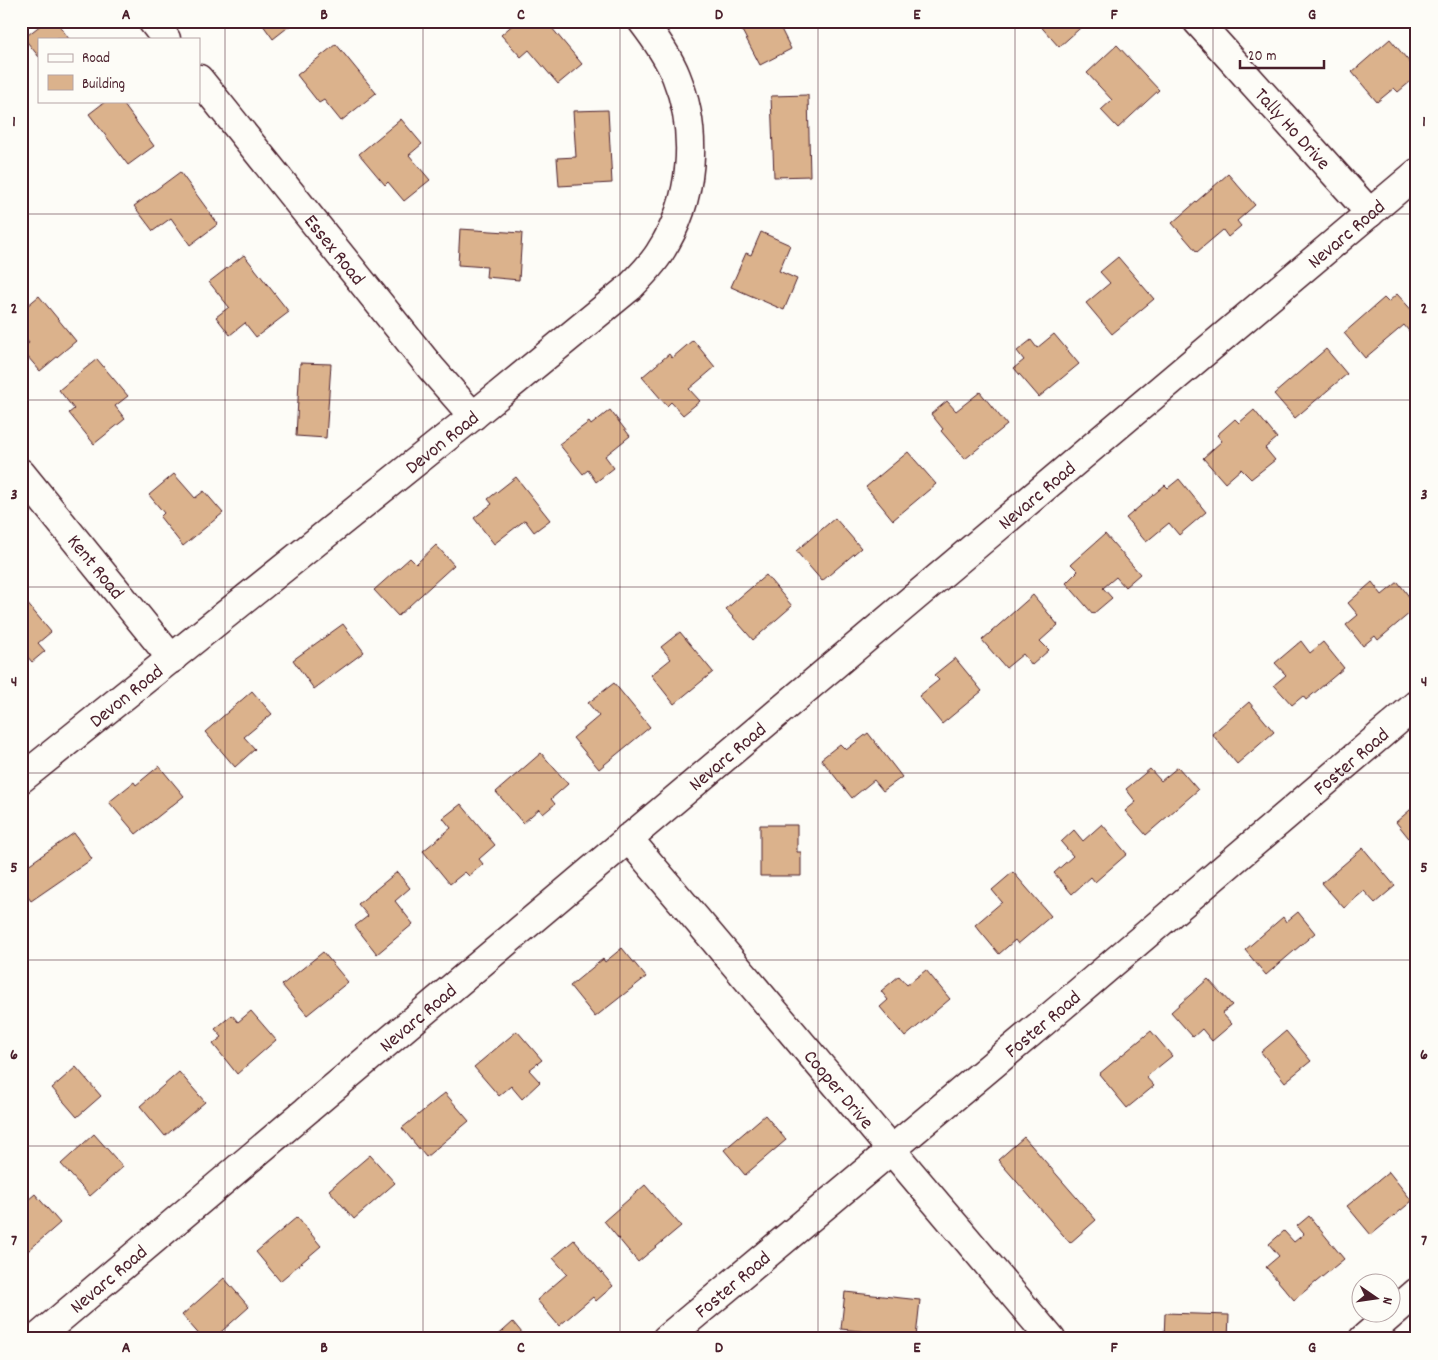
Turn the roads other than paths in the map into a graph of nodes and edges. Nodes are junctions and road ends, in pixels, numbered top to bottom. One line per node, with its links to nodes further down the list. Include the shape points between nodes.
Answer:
1 (152, 21): 4 (street)
2 (642, 21): 8 (street, Devon Road, via 676,76 687,115 690,142 688,183 678,217 660,252 630,287)
3 (1197, 21): 7 (street, Tally Ho Drive)
4 (165, 38)
5 (200, 81): 8 (street, Essex Road)
6 (1417, 173): 7 (street, Nevarc Road)
7 (1370, 213): 13 (street, Nevarc Road)
8 (473, 416): 10 (street, Devon Road)
9 (21, 473): 10 (street, Kent Road)
10 (172, 659): 12 (street, Devon Road)
11 (1417, 704): 14 (street, Foster Road)
12 (21, 780)
13 (628, 838): 14 (street, Cooper Drive); 16 (street, Nevarc Road)
14 (890, 1149): 17 (street, Foster Road); 18 (street, Cooper Drive)
15 (1417, 1292): 19 (street)
16 (36, 1339)
17 (666, 1339)
18 (1051, 1339)
19 (1363, 1339)

